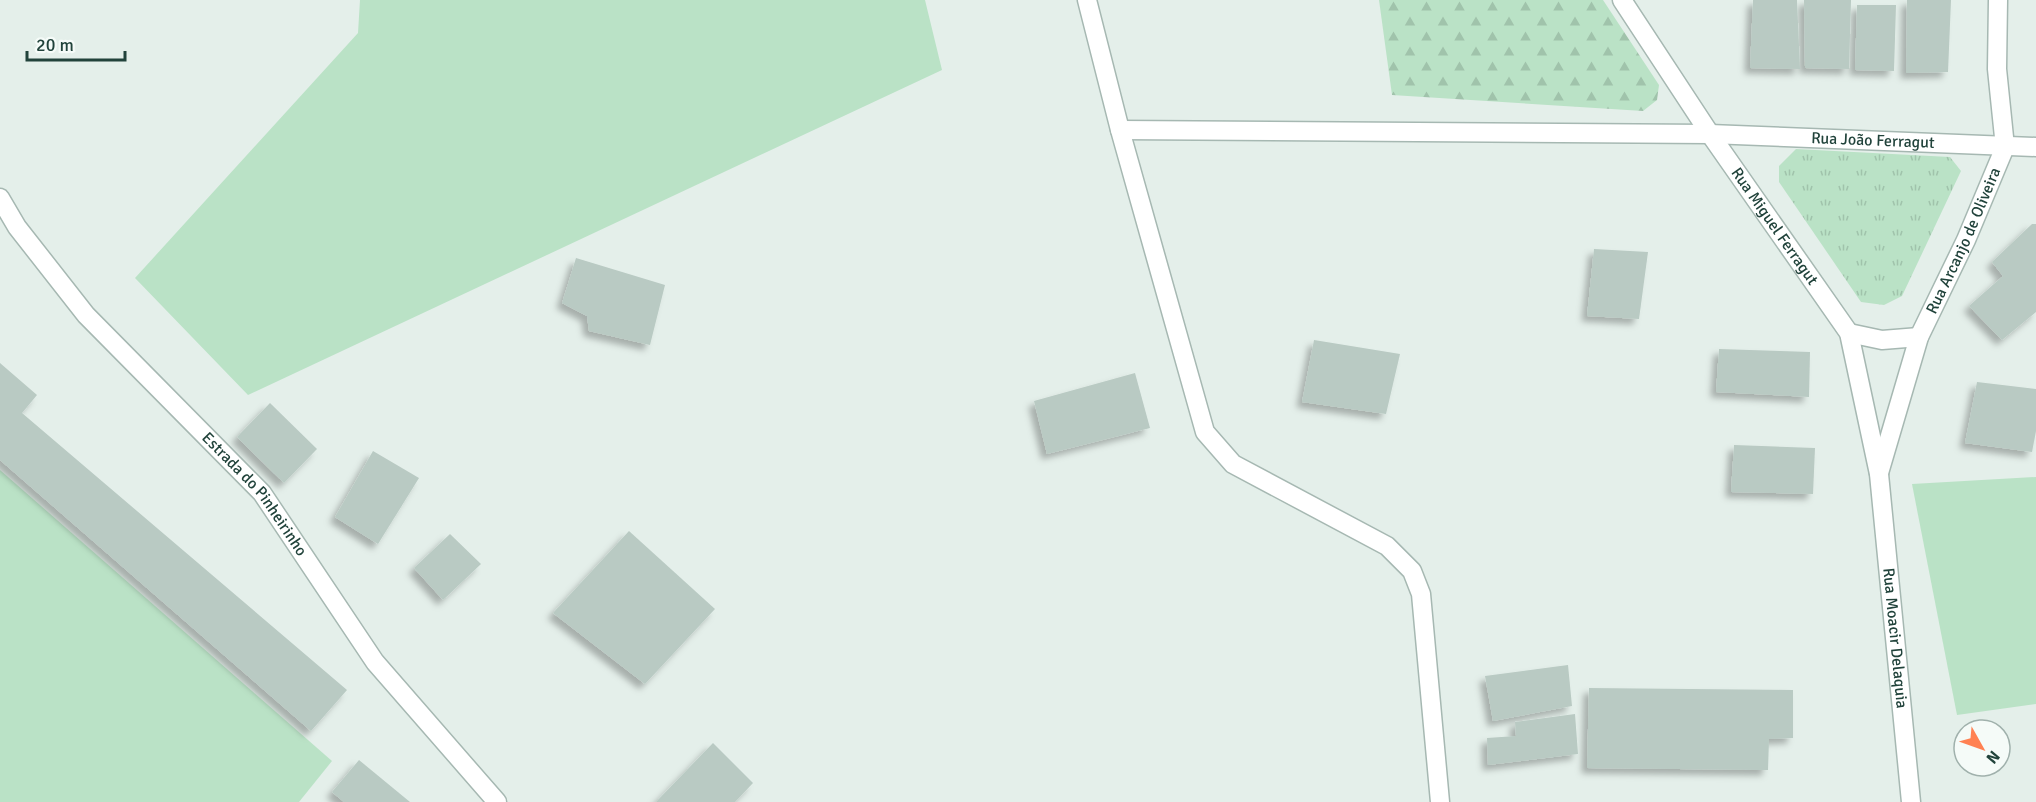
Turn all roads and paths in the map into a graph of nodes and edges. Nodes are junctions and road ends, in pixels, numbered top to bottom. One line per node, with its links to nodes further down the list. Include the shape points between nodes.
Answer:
1 (1087, 0): 4 (street)
2 (1622, 0): 5 (street, Rua Miguel Ferragut)
3 (1998, 0): 6 (street, Rua Arcanjo de Oliveira, via 1996,69)
4 (1120, 130): 5 (street, Rua João Ferragut); 13 (street, via 1205,432 1233,464 1388,546 1412,571 1421,594)
5 (1710, 134): 6 (street, Rua João Ferragut); 9 (street, Rua Miguel Ferragut)
6 (2005, 147): 7 (street, Rua João Ferragut); 10 (street, Rua Arcanjo de Oliveira)
7 (2036, 147)
8 (0, 198): 12 (street, Estrada do Pinheirinho, via 17,227 86,315 262,493 375,662)
9 (1849, 333): 10 (street, via 1882,340); 11 (street, Rua Miguel Ferragut)
10 (1919, 337): 11 (street, Rua Arcanjo de Oliveira)
11 (1879, 474): 14 (street, Rua Moacir Delaquia)
12 (497, 802)
13 (1440, 802)
14 (1911, 802)

